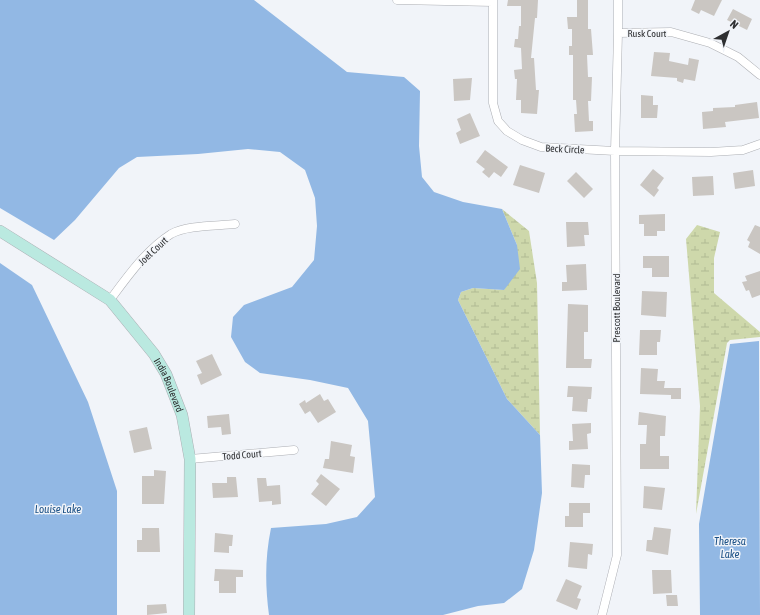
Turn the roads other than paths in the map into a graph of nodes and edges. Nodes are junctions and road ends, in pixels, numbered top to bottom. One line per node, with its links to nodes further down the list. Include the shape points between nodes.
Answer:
1 (397, 0): 3 (street)
2 (618, 0): 4 (street, Prescott Boulevard)
3 (493, 1): 7 (street, Beck Circle, via 493,103 498,121 507,131 541,148)
4 (618, 33): 5 (street, Rusk Court, via 671,32 710,43 738,57); 7 (street, Prescott Boulevard)
5 (760, 75)
6 (760, 144): 7 (street, Beck Circle, via 743,150 711,152)
7 (615, 151): 14 (street, Prescott Boulevard, via 617,555)
8 (235, 224): 10 (street, Joel Court, via 195,228 172,234 132,271)
9 (0, 230): 10 (street, India Boulevard)
10 (110, 300): 12 (street, India Boulevard, via 154,354 166,374 182,415)
11 (294, 450): 12 (street, Todd Court)
12 (190, 459): 13 (street, India Boulevard)
13 (190, 615)
14 (602, 615)

